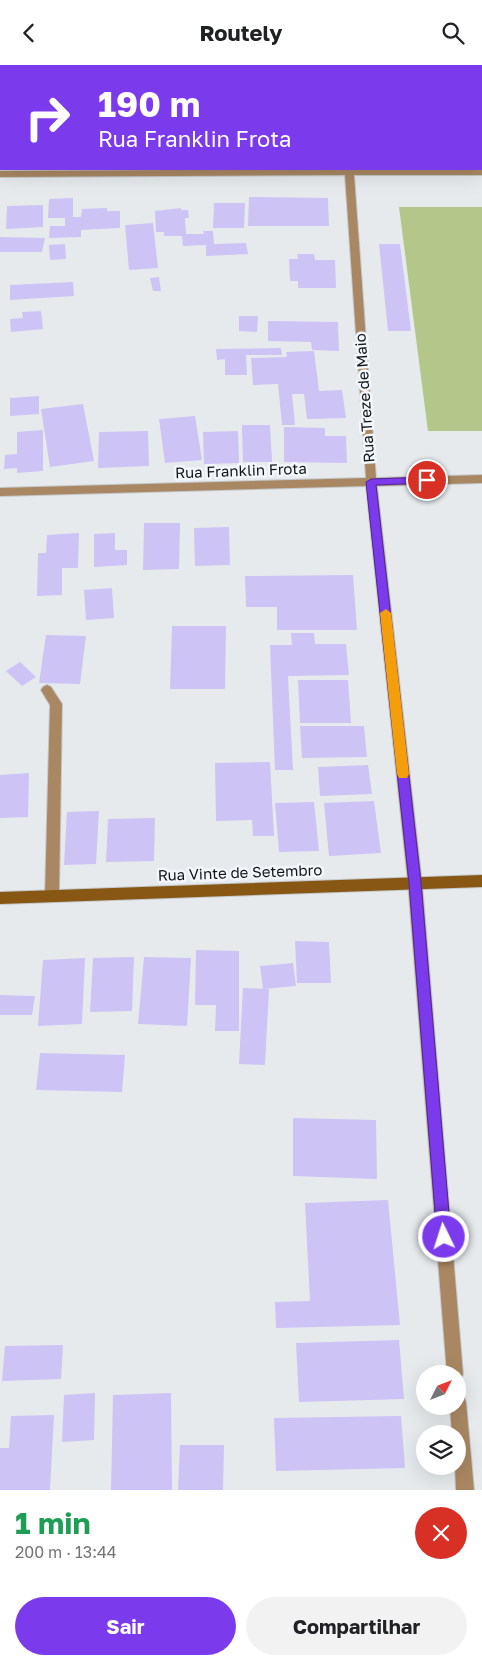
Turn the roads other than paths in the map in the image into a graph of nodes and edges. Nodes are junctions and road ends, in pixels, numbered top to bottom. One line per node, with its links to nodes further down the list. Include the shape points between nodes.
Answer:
1 (349, 170): 2 (street); 3 (street); 5 (street, Rua Treze de Maio)
2 (482, 172)
3 (0, 174)
4 (482, 479): 5 (street, Rua Franklin Frota)
5 (371, 482): 6 (street, Rua Franklin Frota); 9 (street, Rua Treze de Maio)
6 (0, 492)
7 (47, 690): 10 (street, via 56,704)
8 (482, 881): 9 (street, Rua Vinte de Setembro)
9 (415, 883): 10 (street, Rua Vinte de Setembro); 12 (street, Rua Treze de Maio)
10 (52, 896): 11 (street, Rua Vinte de Setembro)
11 (0, 898)
12 (454, 1365)
13 (459, 1415): 14 (street)
14 (465, 1490)

